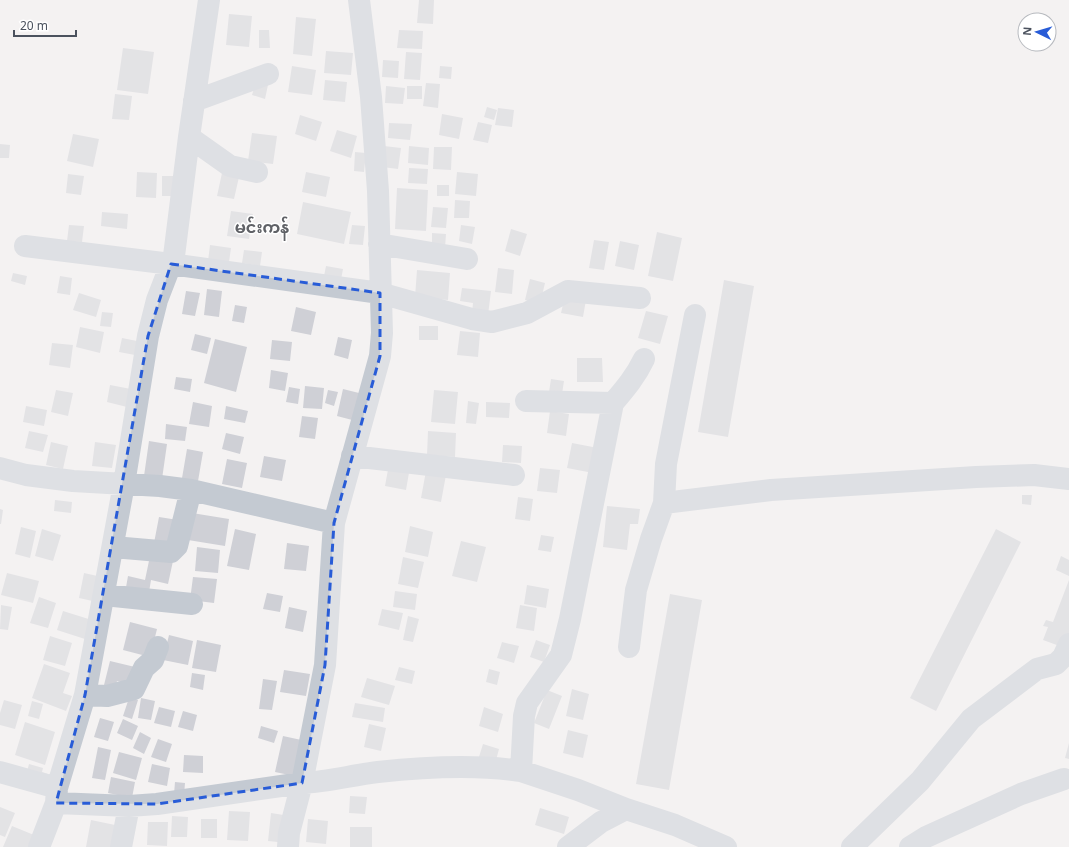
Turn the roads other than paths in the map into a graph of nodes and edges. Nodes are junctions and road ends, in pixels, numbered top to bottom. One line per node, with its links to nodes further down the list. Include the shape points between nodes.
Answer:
1 (209, 0): 4 (street)
2 (359, 0): 7 (street, via 371,97)
3 (268, 74): 4 (street)
4 (194, 101): 5 (street)
5 (188, 137): 6 (street, via 230,166); 10 (street)
6 (257, 172)
7 (379, 244): 9 (street); 11 (street)
8 (25, 246): 10 (street)
9 (466, 259)
10 (171, 264): 11 (street); 21 (street, via 157,300 148,336)
11 (380, 293): 12 (street, via 472,319 492,322 527,313 568,291); 17 (street, via 380,356)
12 (640, 298)
13 (695, 315): 23 (street, via 666,464)
14 (644, 358): 16 (street, via 638,372)
15 (526, 401): 16 (street)
16 (613, 403): 33 (street, via 572,612 561,655 527,703)
17 (352, 456): 19 (street); 24 (street)
18 (0, 468): 21 (street, via 26,475)
19 (514, 475)
20 (1069, 479): 23 (street, via 1034,475 976,477 771,490)
21 (124, 484): 22 (street); 25 (street)
22 (191, 490): 24 (street); 25 (street, via 178,546 171,552)
23 (664, 504): 30 (street, via 636,590)
24 (334, 523): 35 (street, via 325,665)
25 (113, 548): 26 (street)
26 (104, 595): 27 (street); 31 (street)
27 (192, 604)
28 (1069, 644): 44 (street, via 1063,657 1056,664 1037,669 971,719 920,781)
29 (158, 647): 31 (street, via 153,660 144,668 134,689 107,696)
30 (629, 647)
31 (85, 695): 36 (street)
32 (2, 770): 36 (street)
33 (521, 771): 35 (street, via 452,766 377,772); 38 (street)
34 (1064, 779): 45 (street, via 1020,794 926,837)
35 (302, 783): 37 (street); 41 (street, via 289,833)
36 (56, 795): 37 (street); 39 (street)
37 (129, 806): 40 (street)
38 (626, 809): 42 (street, via 601,822); 43 (street, via 676,825)
39 (39, 847)
40 (122, 847)
41 (288, 847)
42 (568, 847)
43 (726, 847)
44 (852, 847)
45 (910, 847)

